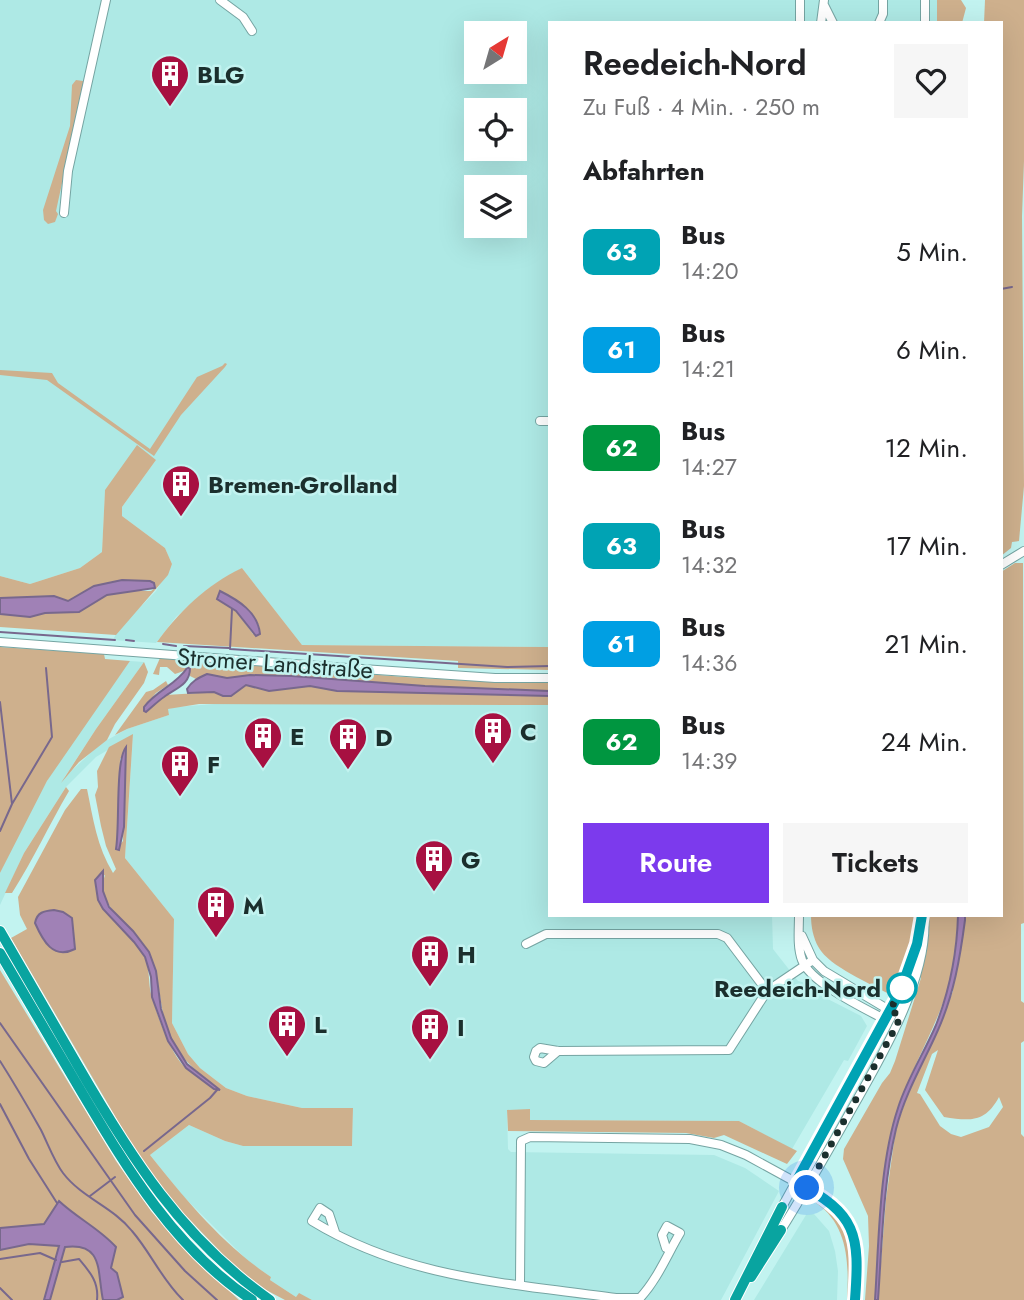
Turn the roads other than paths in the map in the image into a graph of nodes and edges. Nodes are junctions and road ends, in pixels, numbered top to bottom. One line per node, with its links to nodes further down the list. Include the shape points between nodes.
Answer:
1 (106, 0): 13 (street, via 68,171)
2 (220, 0): 12 (street, via 243,17)
3 (800, 0): 7 (street)
4 (883, 0): 10 (street)
5 (925, 0): 11 (street)
6 (824, 3): 8 (street); 9 (street)
7 (800, 21)
8 (821, 21)
9 (832, 21)
10 (880, 21)
11 (925, 21)
12 (252, 31)
13 (64, 213)
14 (1024, 551): 15 (street)
15 (1005, 563)
16 (0, 642): 17 (street, Stromer Landstraße)
17 (548, 678)
18 (799, 917): 21 (street)
19 (923, 917): 28 (street, via 910,968)
20 (923, 917): 29 (street, via 921,954)
21 (799, 925): 25 (street); 26 (street)
22 (0, 931): 41 (highway, via 98,1101 157,1192 208,1250)
23 (526, 944): 27 (street, via 546,934 718,934 727,937)
24 (0, 953): 40 (highway, via 155,1208 209,1265)
25 (813, 960): 26 (street); 28 (street)
26 (804, 966): 27 (street); 30 (street, via 829,987)
27 (767, 991): 32 (street, via 729,1051)
28 (890, 1010): 29 (street); 30 (street)
29 (900, 1016): 31 (street)
30 (886, 1020): 31 (street); 33 (street)
31 (897, 1025): 34 (street)
32 (558, 1051)
33 (796, 1182): 34 (street); 35 (street); 39 (street, via 746,1155 703,1141 530,1137 521,1141)
34 (807, 1188): 36 (street); 43 (street, via 834,1206 852,1230 858,1263)
35 (782, 1207): 42 (highway)
36 (781, 1230): 42 (highway)
37 (335, 1232): 39 (street, via 376,1254 414,1266)
38 (670, 1251): 39 (street, via 640,1298)
39 (520, 1285)
40 (251, 1300)
41 (270, 1300)
42 (735, 1300)
43 (855, 1300)

